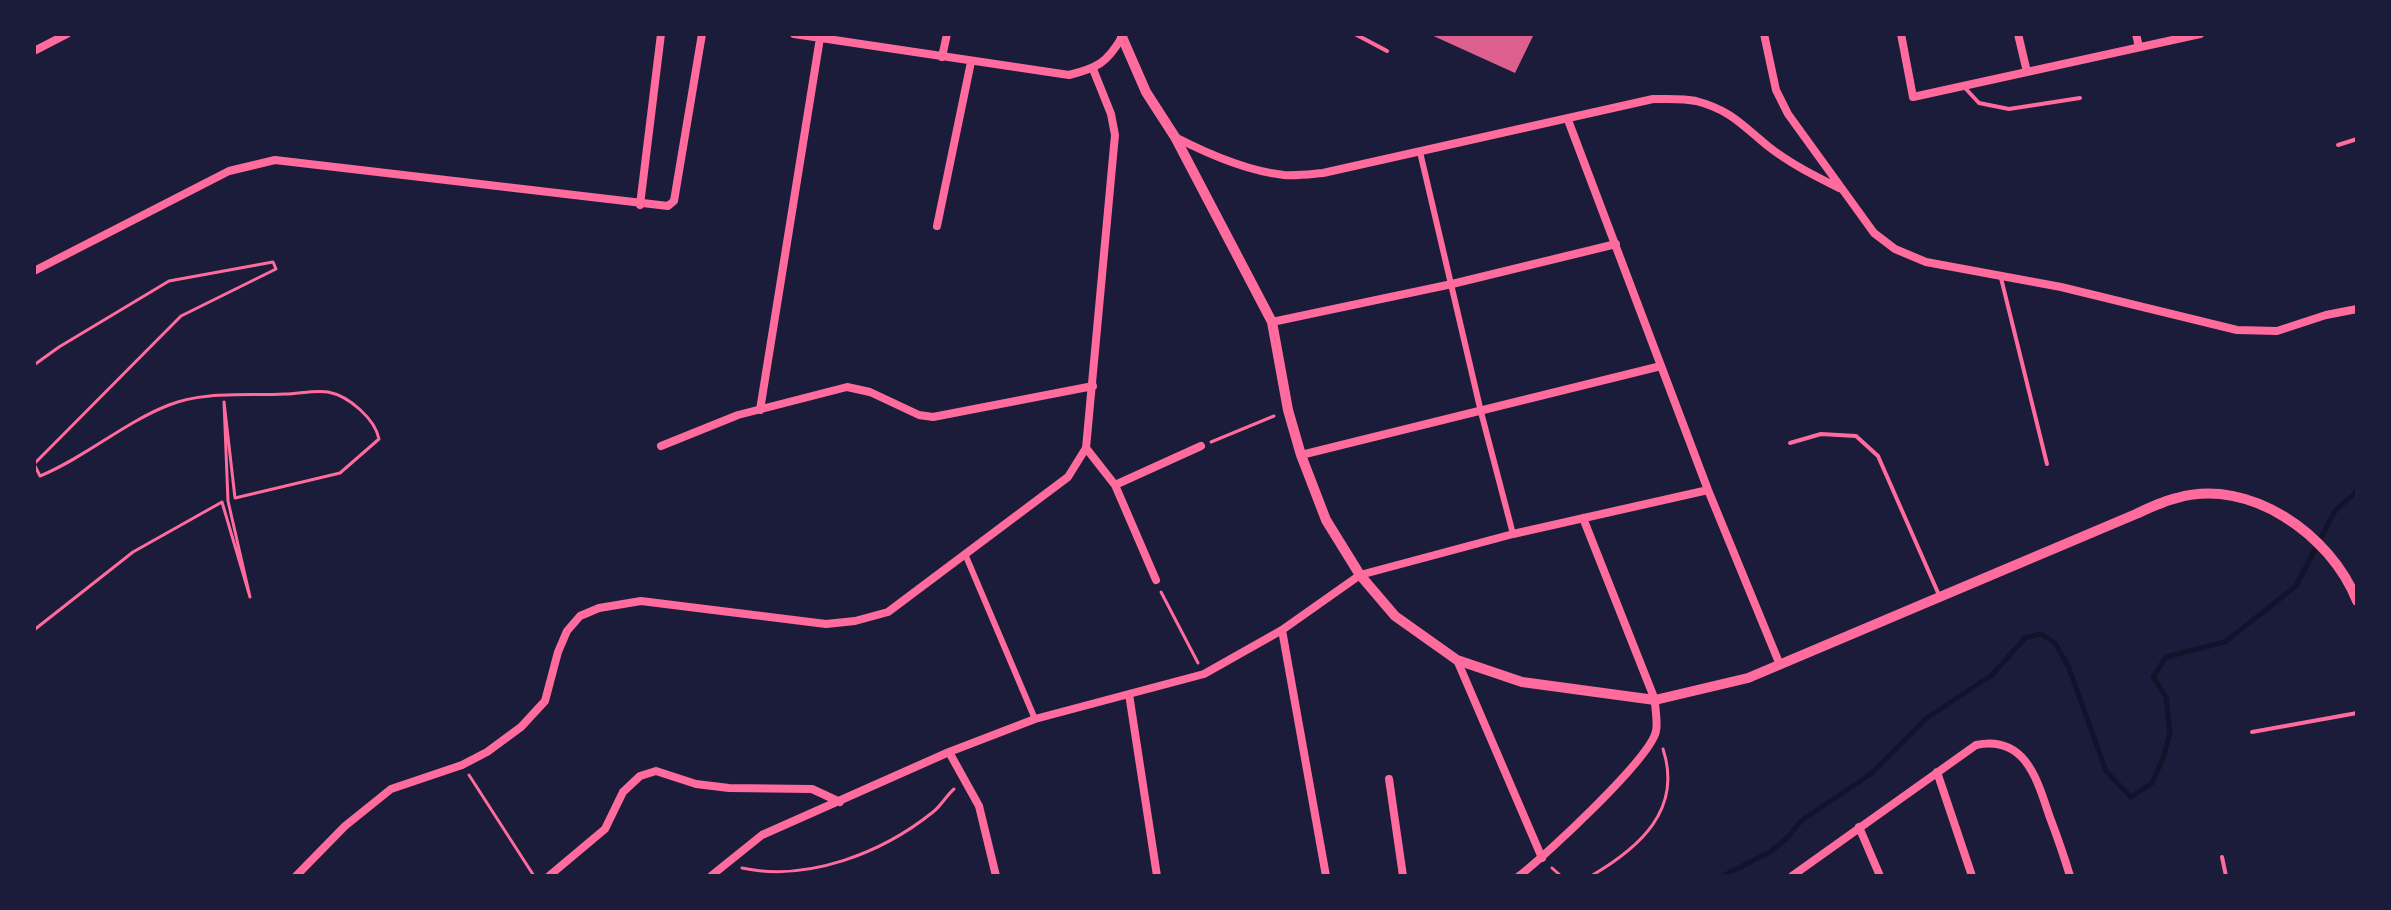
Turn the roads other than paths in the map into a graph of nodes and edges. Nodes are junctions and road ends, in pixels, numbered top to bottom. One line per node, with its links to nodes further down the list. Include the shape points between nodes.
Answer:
1 (67, 34): 15 (street)
2 (661, 34): 29 (street)
3 (702, 34): 29 (street, via 674,201 663,208)
4 (794, 34): 13 (street)
5 (947, 34): 17 (street)
6 (1355, 34): 16 (lane)
7 (1764, 34): 28 (street, via 1776,90)
8 (1901, 34): 21 (street, via 1913,97)
9 (2018, 34): 20 (street)
10 (2136, 34): 14 (street)
11 (2200, 34): 14 (street)
12 (1123, 36): 19 (street, via 1112,55); 24 (street, via 1146,92)
13 (820, 38): 17 (street); 39 (street)
14 (2139, 47): 20 (street)
15 (34, 51)
16 (1387, 51)
17 (942, 57): 18 (street)
18 (971, 62): 19 (street, via 1069,75); 30 (street)
19 (1093, 69): 38 (street, via 1115,135)
20 (2027, 72): 21 (street)
21 (1963, 86): 22 (lane, via 1979,103 2009,109)
22 (2080, 98)
23 (1568, 120): 27 (street); 28 (street, via 1653,99 1693,100 1743,122 1803,170); 31 (street)
24 (1175, 137): 27 (street, via 1217,157 1284,175 1323,173); 36 (street)
25 (2357, 139): 26 (lane)
26 (2338, 145)
27 (1420, 152): 34 (street)
28 (1840, 188): 33 (street, via 1874,233 1895,249 1926,262)
29 (640, 205): 32 (street, via 275,160 229,171)
30 (937, 226)
31 (1616, 244): 34 (street); 37 (street)
32 (34, 271)
33 (2001, 278): 35 (street, via 2258,332); 46 (lane)
34 (1452, 284): 36 (street); 40 (street)
35 (2357, 309)
36 (1272, 322): 45 (street)
37 (1661, 366): 40 (street); 48 (street)
38 (1093, 386): 39 (street, via 933,417 847,387); 44 (street)
39 (760, 410): 42 (street)
40 (1481, 412): 45 (street); 50 (street)
41 (1790, 443): 55 (lane, via 1821,434 1856,436 1878,456)
42 (661, 446)
43 (1201, 446): 47 (street)
44 (1086, 448): 47 (street); 51 (street, via 1068,477)
45 (1301, 455): 52 (street, via 1326,520)
46 (2047, 464)
47 (1115, 485): 53 (street)
48 (1708, 490): 49 (street); 59 (street)
49 (1583, 518): 50 (street); 61 (street)
50 (1513, 534): 52 (street)
51 (965, 554): 63 (street); 72 (street, via 888,612 855,621 826,624 641,601 580,616 567,631 537,712 487,752 391,789)
52 (1360, 575): 57 (street); 58 (street, via 1395,616)
53 (1156, 580)
54 (2354, 584): 55 (street, via 2294,522 2262,505 2235,496 2179,497); 56 (street)
55 (1940, 597): 59 (street)
56 (2357, 601)
57 (1282, 630): 60 (street, via 1204,674); 77 (street)
58 (1457, 660): 61 (street, via 1522,682); 71 (street)
59 (1780, 665): 61 (street)
60 (1129, 694): 63 (street); 76 (street)
61 (1655, 700): 71 (street, via 1657,730 1650,747)
62 (2357, 713): 64 (lane)
63 (1035, 719): 65 (street)
64 (2252, 732)
65 (949, 752): 68 (street); 75 (street, via 979,806)
66 (1937, 772): 69 (street); 82 (street); 83 (street, via 1976,745 2011,747 2033,770)
67 (1389, 779): 78 (street)
68 (840, 802): 73 (street, via 812,789 729,788 656,771 640,776 623,792 605,829); 74 (street, via 762,835)
69 (1859, 827): 80 (street); 81 (street)
70 (2222, 857): 84 (lane)
71 (1542, 858): 79 (street)
72 (296, 876)
73 (549, 876)
74 (711, 876)
75 (996, 876)
76 (1157, 876)
77 (1326, 876)
78 (1403, 876)
79 (1519, 876)
80 (1792, 876)
81 (1880, 876)
82 (1972, 876)
83 (2070, 876)
84 (2226, 876)

